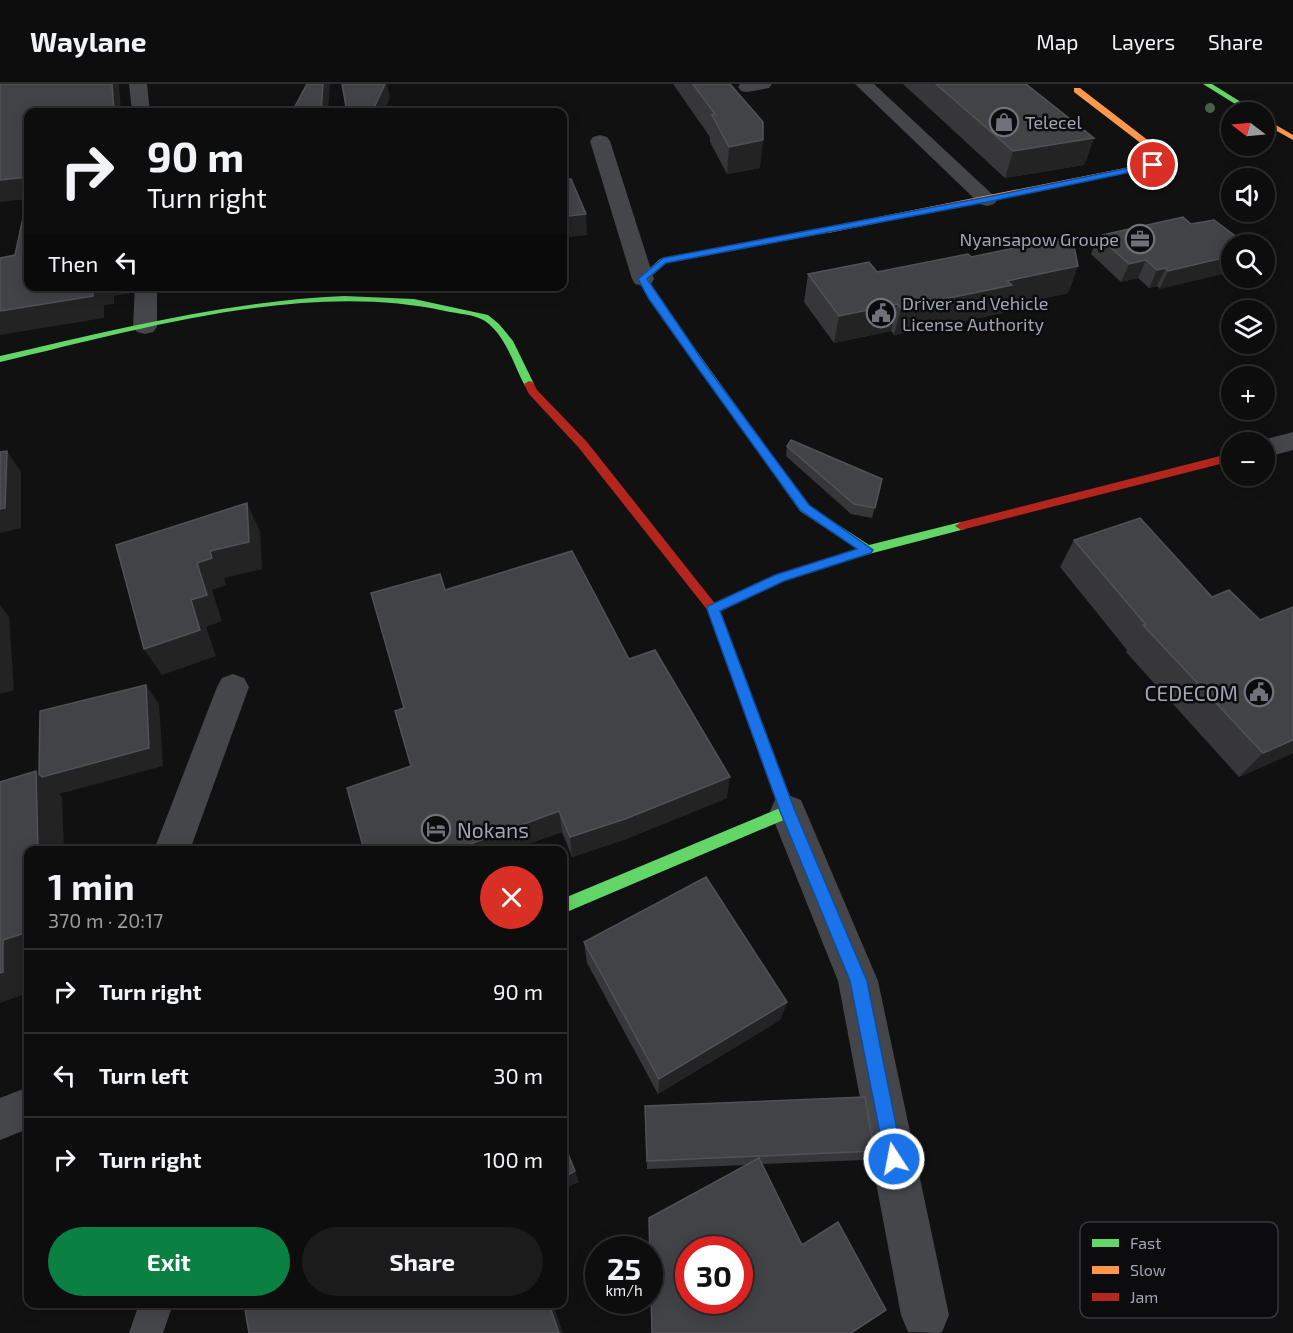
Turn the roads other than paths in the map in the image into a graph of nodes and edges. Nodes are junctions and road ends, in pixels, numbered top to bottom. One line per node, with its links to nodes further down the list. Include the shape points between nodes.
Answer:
1 (138, 84): 6 (street)
2 (864, 84): 10 (street)
3 (1208, 84): 5 (main road)
4 (1077, 90): 10 (main road, via 1155,150 1157,158 1153,165)
5 (1237, 102)
6 (141, 108)
7 (1275, 127): 8 (main road)
8 (1293, 138)
9 (600, 141): 11 (street)
10 (987, 200): 11 (main road, via 663,261)
11 (642, 279): 18 (main road, via 804,508)
12 (146, 291): 13 (street)
13 (145, 327): 14 (main road); 19 (main road, via 243,307 354,298 427,303 487,318 512,345 533,392 583,445)
14 (0, 359)
15 (1293, 441): 16 (street)
16 (1275, 445)
17 (1221, 460): 18 (main road)
18 (867, 550): 19 (main road, via 780,578)
19 (713, 609): 21 (main road)
20 (233, 687): 22 (street)
21 (788, 811): 23 (main road); 27 (street, via 858,981)
22 (173, 846)
23 (567, 905)
24 (24, 1110): 25 (street)
25 (0, 1119)
26 (155, 1308): 28 (lane)
27 (925, 1315)
28 (146, 1333)

